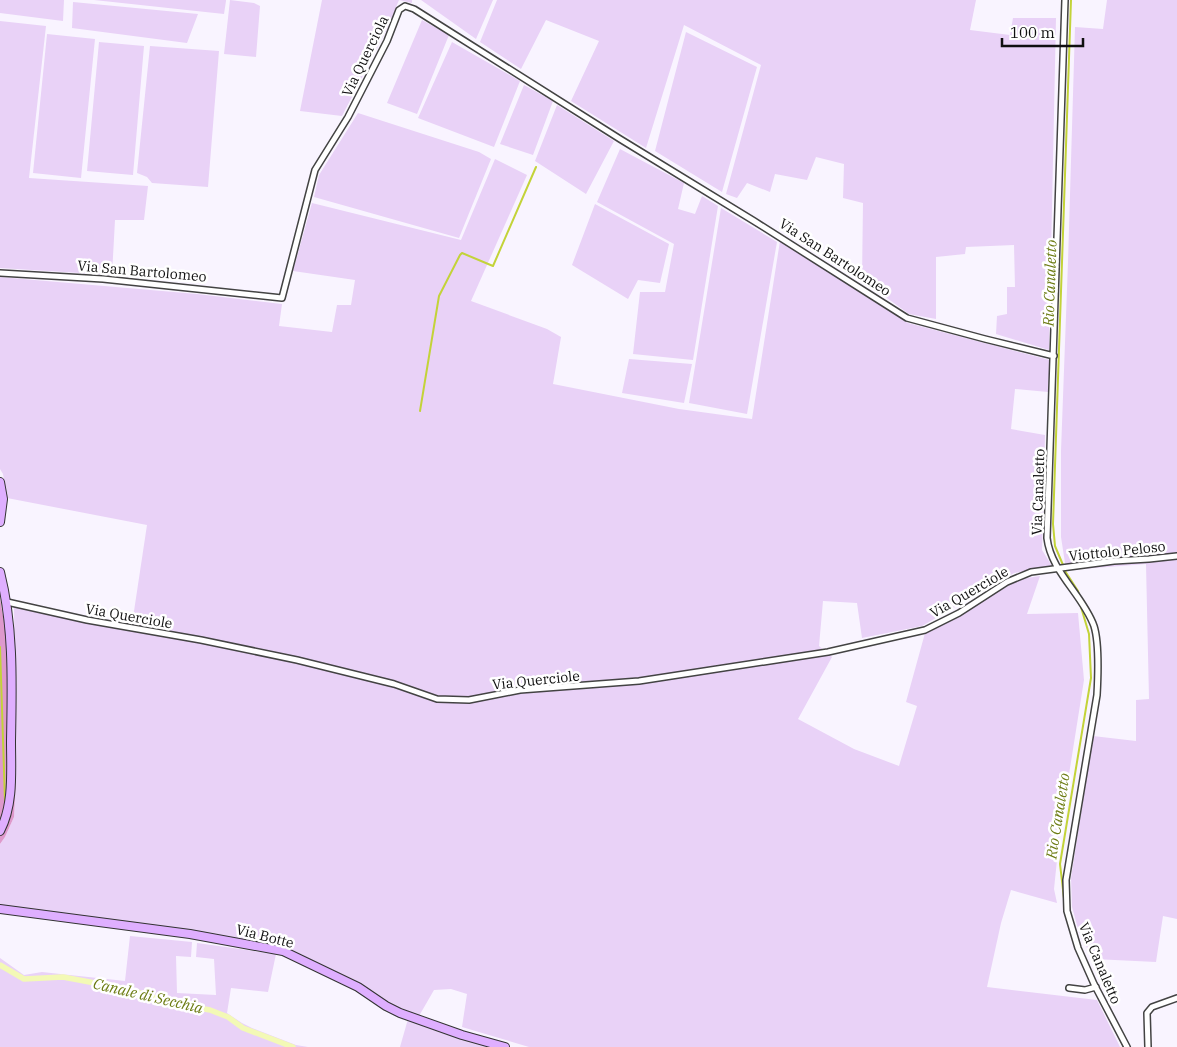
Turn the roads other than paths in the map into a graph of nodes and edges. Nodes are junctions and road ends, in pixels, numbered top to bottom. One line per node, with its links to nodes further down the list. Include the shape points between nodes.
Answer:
1 (1066, 0): 5 (street, Via Canaletto)
2 (620, 139): 4 (street, Via Querciola, via 405,6 400,10 388,41 348,117 315,170); 5 (street, Via San Bartolomeo, via 907,318)
3 (0, 273): 4 (street, Via San Bartolomeo, via 104,279)
4 (282, 298)
5 (1054, 356): 9 (street, Via Canaletto, via 1048,538)
6 (0, 482): 7 (street, via 3,499)
7 (0, 522)
8 (1177, 556): 9 (street, Viottolo Peloso)
9 (1059, 568): 11 (street, Via Querciole, via 1016,577 925,630 828,652 639,681 520,690 458,701 437,699 394,684 297,660); 15 (street, Via Canaletto, via 1095,631 1097,695 1066,880 1067,911)
10 (0, 572): 11 (street)
11 (7, 602): 12 (street, via 12,650 11,778 8,811)
12 (0, 832)
13 (0, 909): 17 (street, Via Botte, via 209,937 283,951 346,980 400,1013)
14 (1069, 988): 15 (street)
15 (1094, 988): 18 (street, Via Canaletto)
16 (1177, 998): 19 (street, via 1152,1007 1147,1013)
17 (505, 1047)
18 (1127, 1047)
19 (1148, 1047)

